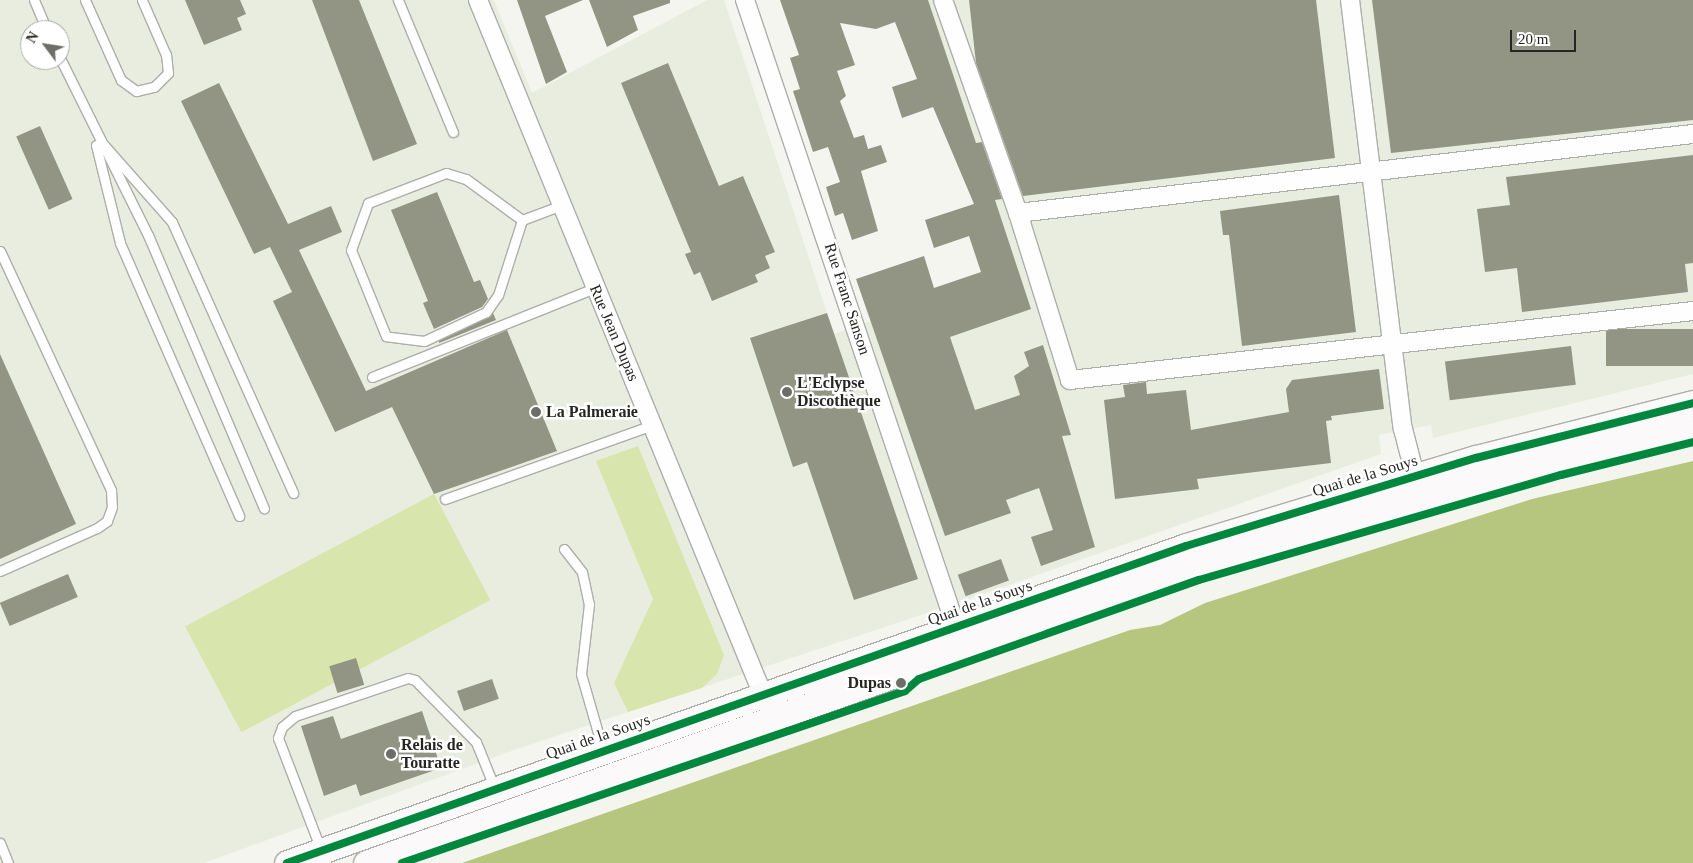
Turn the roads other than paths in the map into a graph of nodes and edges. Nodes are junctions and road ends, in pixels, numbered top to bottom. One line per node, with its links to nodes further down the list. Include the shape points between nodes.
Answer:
1 (34, 0): 9 (lane)
2 (85, 0): 3 (lane, via 120,80 136,91 154,87 168,73 166,55)
3 (142, 0)
4 (398, 0): 12 (lane)
5 (478, 0): 15 (street, Rue Jean Dupas)
6 (745, 0): 33 (street, Rue Franc Sanson)
7 (943, 0): 16 (street)
8 (1350, 0): 14 (street, Quai de la Souys)
9 (43, 20)
10 (65, 70): 11 (lane)
11 (93, 132): 27 (lane, via 172,222); 29 (lane, via 148,236); 30 (lane, via 120,244)
12 (453, 132)
13 (1693, 134): 14 (street)
14 (1372, 170): 16 (street); 21 (street, Quai de la Souys)
15 (562, 205): 17 (lane); 19 (street, Rue Jean Dupas)
16 (1018, 213): 21 (street, via 1070,380)
17 (522, 220): 17 (lane, via 466,180 446,173 368,203 350,250 386,336 424,341 486,312 498,294)
18 (0, 250): 32 (lane, via 111,490 112,507 107,520 97,528)
19 (594, 288): 22 (lane); 24 (street, Rue Jean Dupas)
20 (1693, 311): 21 (street)
21 (1394, 346): 26 (street, Quai de la Souys, via 1403,430)
22 (372, 377)
23 (1693, 403): 26 (main road, Quai de la Souys)
24 (653, 425): 28 (lane); 34 (street, Rue Jean Dupas)
25 (1693, 428): 26 (main road, Quai de la Souys, via 1544,463)
26 (1419, 487): 33 (main road, Quai de la Souys, via 1193,569)
27 (293, 493)
28 (446, 500)
29 (264, 508)
30 (239, 516)
31 (564, 550): 35 (lane, via 582,572 589,604 581,674)
32 (0, 571)
33 (960, 638): 34 (main road, Quai de la Souys)
34 (766, 705): 35 (main road, Quai de la Souys); 37 (main road, Quai de la Souys)
35 (603, 750): 36 (main road, Quai de la Souys)
36 (494, 788): 37 (lane); 39 (main road, Quai de la Souys); 39 (lane, via 476,742 414,680 408,678 295,716 282,727 278,738)
37 (503, 813): 42 (main road, Quai de la Souys)
38 (0, 843): 40 (lane)
39 (323, 857): 41 (main road, Quai de la Souys)
40 (8, 863)
41 (287, 863)
42 (366, 863)

